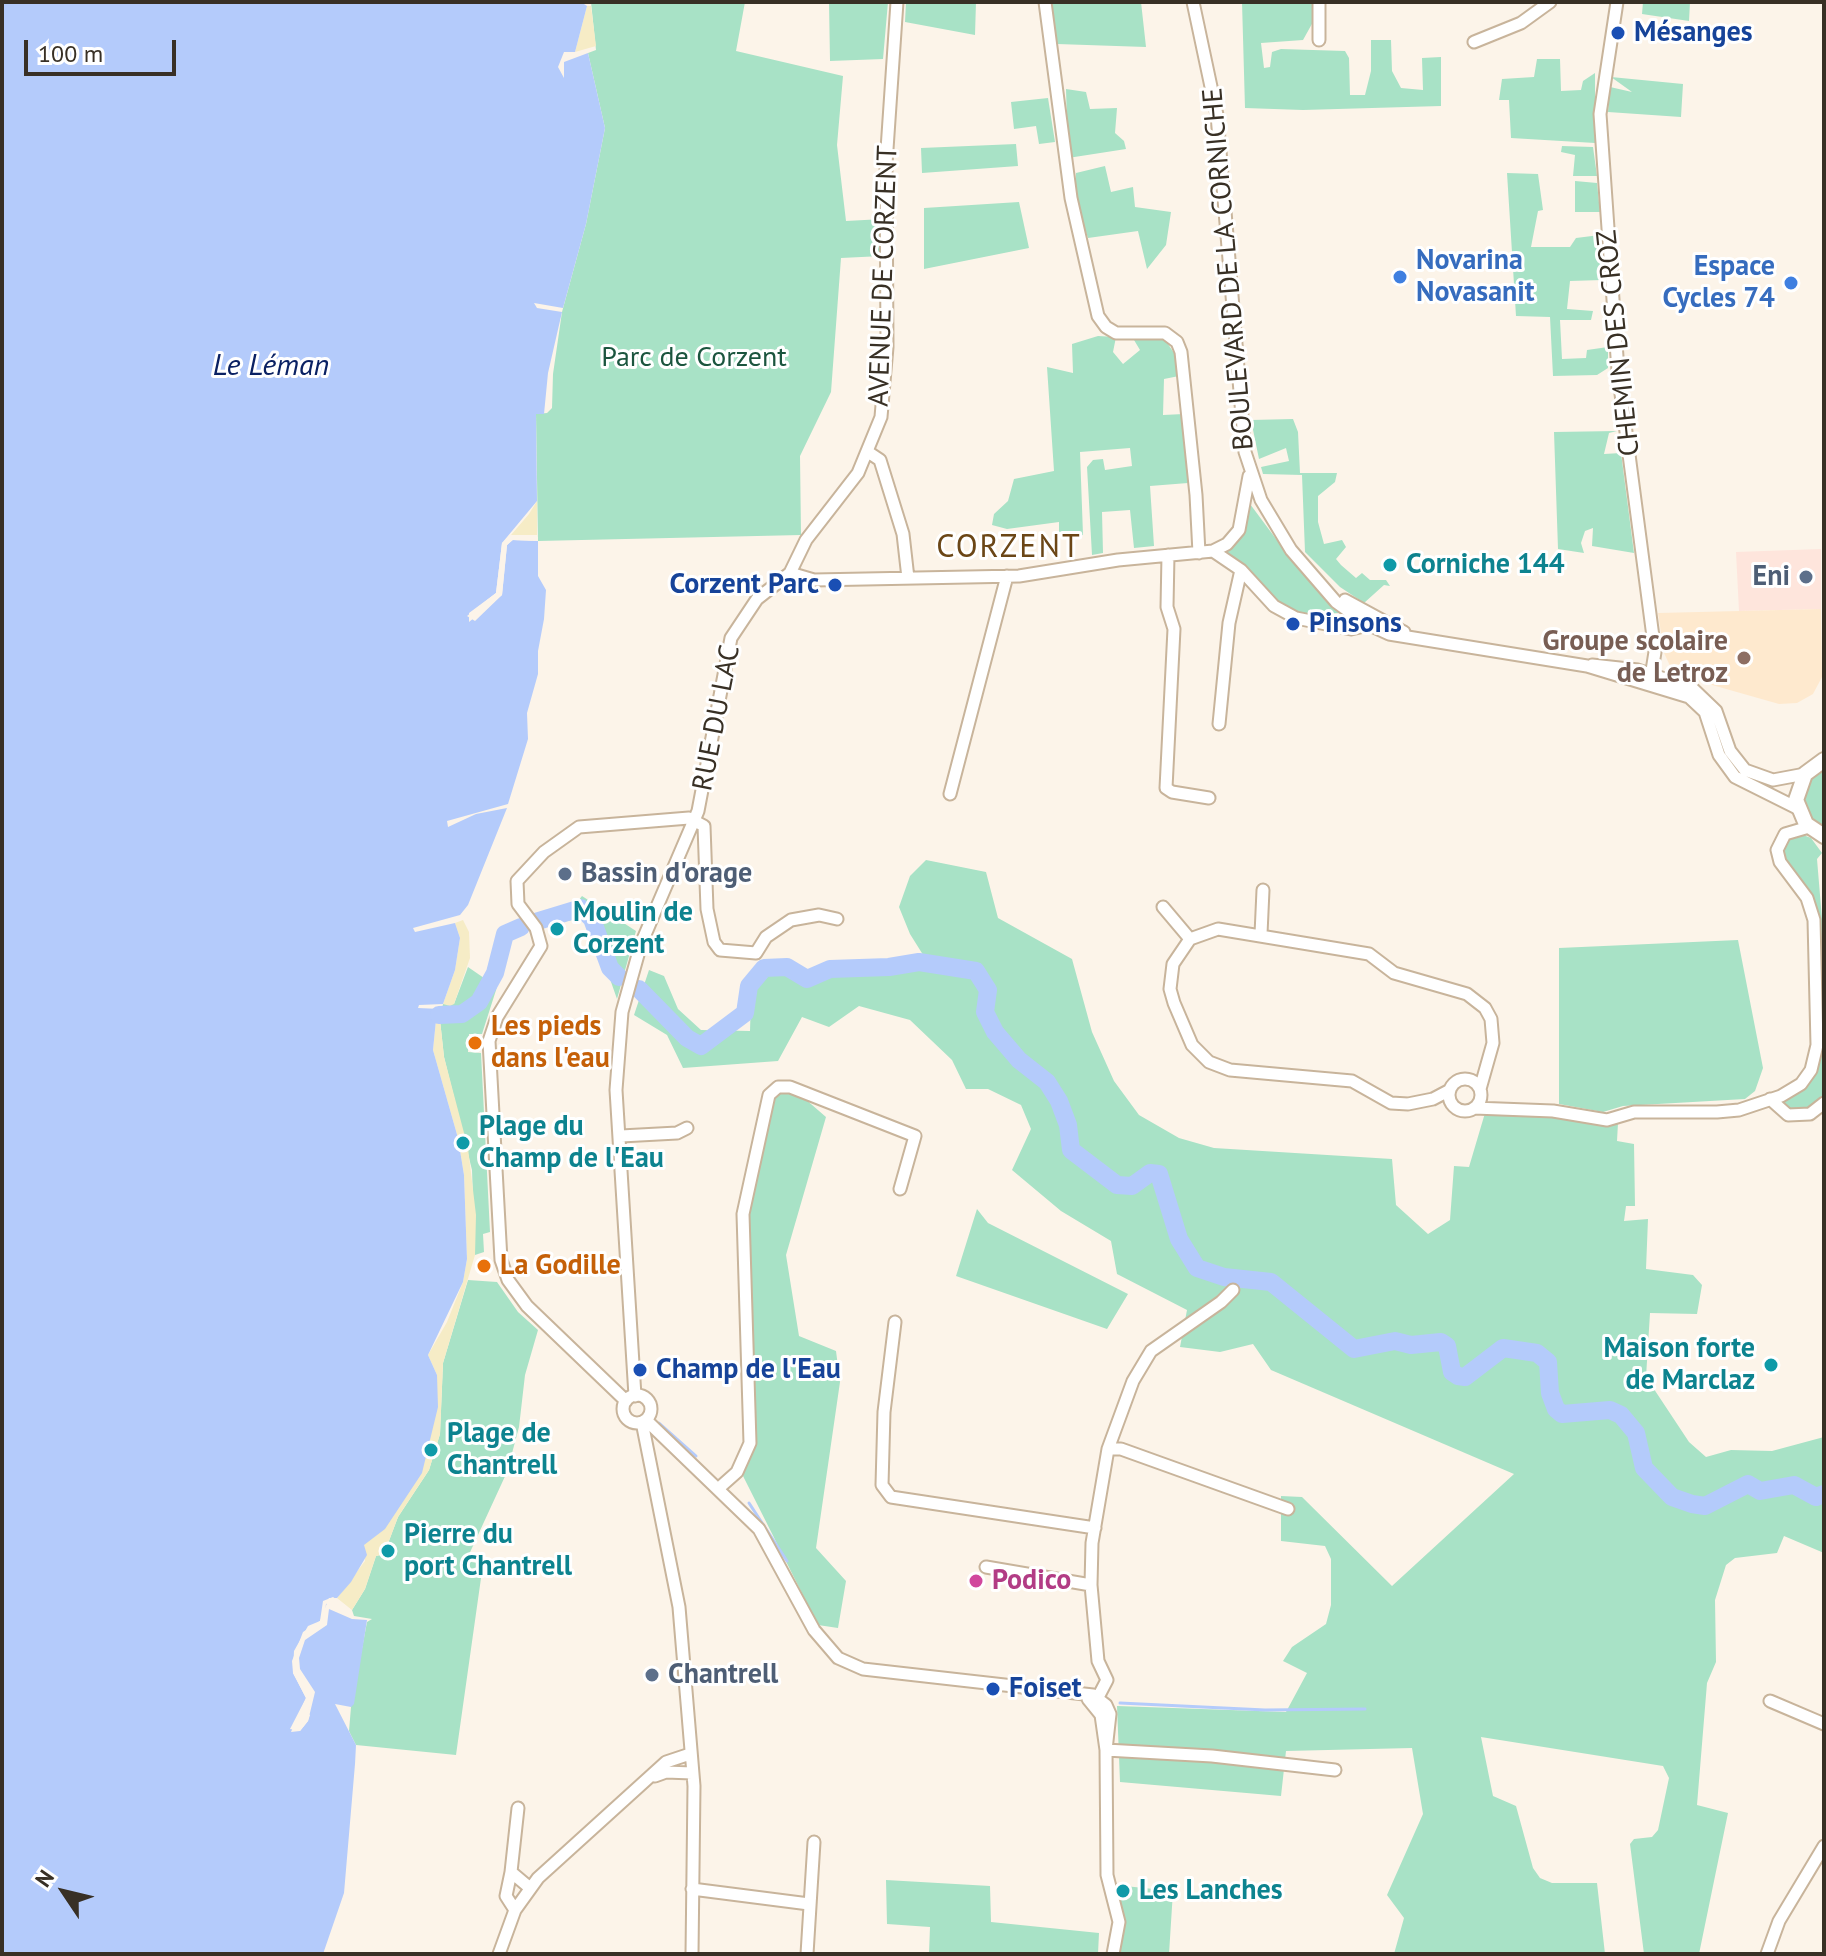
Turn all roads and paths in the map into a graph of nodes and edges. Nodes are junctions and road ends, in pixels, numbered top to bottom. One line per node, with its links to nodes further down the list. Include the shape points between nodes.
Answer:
1 (897, 2): 9 (street, AVENUE DE CORZENT, via 886,164 886,392)
2 (1045, 2): 12 (street, via 1071,198 1099,319 1116,333 1165,333 1181,352)
3 (1193, 2): 10 (street, BOULEVARD DE LA CORNICHE, via 1217,115)
4 (1319, 2): 7 (street)
5 (1550, 2): 8 (street, via 1521,23)
6 (1617, 2): 19 (street, CHEMIN DES CROZ, via 1600,114 1613,324 1655,652)
7 (1319, 40)
8 (1474, 42)
9 (868, 452): 15 (street, AVENUE DE CORZENT, via 806,540); 17 (street, via 880,460 903,534)
10 (1250, 472): 11 (street, via 1239,530); 18 (street, BOULEVARD DE LA CORNICHE, via 1272,522 1307,570 1332,598)
11 (1213, 551): 12 (street); 14 (street)
12 (1199, 553): 13 (street)
13 (1168, 555): 16 (street); 25 (street, via 1167,607 1174,629 1166,788)
14 (1241, 570): 18 (street, via 1281,611 1312,623 1346,628); 20 (street, via 1229,623)
15 (790, 573): 17 (street, via 809,580); 27 (street, RUE DU LAC, via 757,599 729,643)
16 (1007, 576): 17 (street); 24 (street)
17 (908, 578)
18 (1363, 617): 19 (street, BOULEVARD DE LA CORNICHE, via 1389,634)
19 (1652, 678): 21 (street, BOULEVARD DE LA CORNICHE, via 1692,688 1708,707)
20 (1219, 724)
21 (1721, 741): 23 (street, BOULEVARD DE LA CORNICHE, via 1755,776 1779,780); 26 (street, BOULEVARD DE LA CORNICHE, via 1722,761 1740,782)
22 (1822, 758): 23 (main road)
23 (1805, 774): 26 (main road, via 1798,786)
24 (950, 794)
25 (1209, 798)
26 (1797, 808): 28 (main road)
27 (695, 820): 32 (street, via 704,826 707,909 720,950 756,953 766,937 791,920 819,915); 46 (street, via 631,972 621,1017 616,1090); 50 (street, RUE DU LAC, via 586,826 535,859 517,881 518,904 533,925 540,951 497,1017 488,1047 501,1260 508,1280 523,1302)
28 (1817, 832): 29 (main road); 40 (street, via 1785,834 1777,853 1813,913 1816,1053 1801,1084)
29 (1824, 847)
30 (1263, 890): 33 (street)
31 (1163, 907): 34 (street)
32 (837, 919)
33 (1261, 934): 34 (street, via 1218,929); 35 (street, via 1361,951 1394,973 1477,999 1491,1019 1493,1034)
34 (1190, 939): 39 (street, via 1173,964 1170,989 1192,1045 1209,1062 1230,1070 1352,1081 1391,1103)
35 (1486, 1067): 36 (street); 38 (street)
36 (1467, 1079): 37 (street); 38 (street)
37 (1450, 1090): 39 (street); 42 (street)
38 (1481, 1092): 43 (street); 44 (street)
39 (1433, 1099): 42 (street)
40 (1770, 1099): 41 (street, via 1788,1115 1810,1114); 43 (street, via 1739,1110 1634,1112 1607,1120)
41 (1824, 1103)
42 (1453, 1105): 44 (street, via 1463,1111)
43 (1495, 1107): 44 (street)
44 (1474, 1108)
45 (687, 1128): 46 (street)
46 (623, 1136): 50 (street)
47 (900, 1189): 53 (street, via 915,1136 790,1087 778,1087 769,1095 743,1214 750,1443 737,1472)
48 (1233, 1290): 52 (street, via 1151,1351 1133,1381)
49 (895, 1322): 55 (street, via 882,1485 891,1497)
50 (630, 1398): 51 (street, via 649,1404); 51 (street, via 625,1417)
51 (644, 1421): 53 (street); 62 (street, via 679,1604)
52 (1108, 1449): 54 (street, via 1121,1449); 55 (street)
53 (719, 1488): 58 (street, via 759,1529 814,1630 838,1658 863,1669 1083,1692)
54 (1288, 1509)
55 (1095, 1528): 57 (street)
56 (986, 1567): 57 (street)
57 (1091, 1585): 58 (street, via 1098,1661 1107,1680)
58 (1096, 1701): 61 (street, via 1111,1717)
59 (1770, 1701): 60 (street)
60 (1824, 1724)
61 (1106, 1750): 63 (street); 70 (street)
62 (686, 1755): 64 (street); 65 (street, via 666,1762)
63 (1335, 1770)
64 (688, 1773): 65 (street); 72 (street, via 693,1798)
65 (651, 1778): 71 (street)
66 (518, 1808): 69 (street)
67 (814, 1842): 73 (street)
68 (1824, 1846): 80 (street, via 1779,1921)
69 (511, 1872): 71 (street); 74 (street, via 506,1896)
70 (1107, 1875): 78 (street, via 1112,1927); 79 (street, via 1119,1922)
71 (530, 1888): 74 (street)
72 (692, 1889): 73 (street); 76 (street)
73 (809, 1904): 77 (street)
74 (515, 1910): 75 (street)
75 (499, 1954)
76 (692, 1954)
77 (807, 1954)
78 (1106, 1954)
79 (1113, 1954)
80 (1767, 1954)

